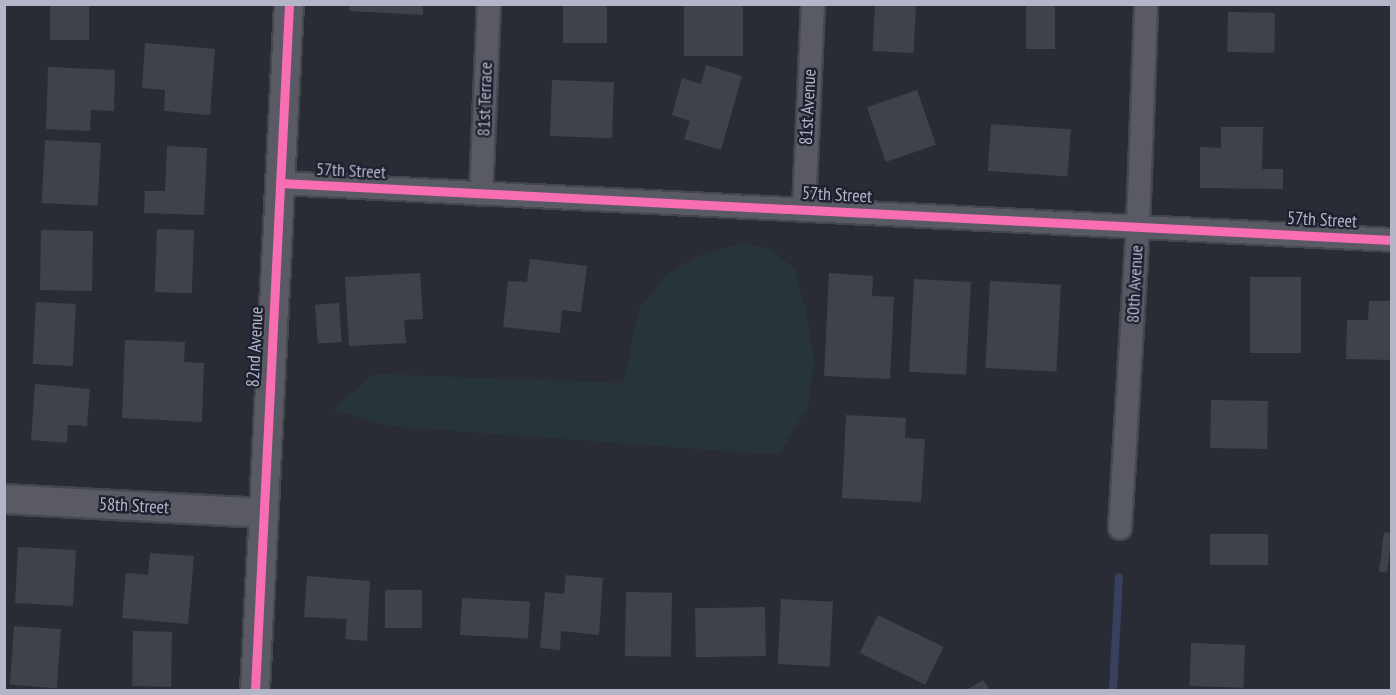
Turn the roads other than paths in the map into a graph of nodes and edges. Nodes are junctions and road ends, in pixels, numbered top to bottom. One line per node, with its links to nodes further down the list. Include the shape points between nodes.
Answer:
1 (289, 4): 5 (street, 82nd Avenue)
2 (489, 4): 6 (street, 81st Terrace)
3 (813, 4): 7 (street, 81st Avenue)
4 (1146, 4): 8 (street, 80th Avenue)
5 (280, 183): 6 (street, 57th Street); 11 (street, 82nd Avenue)
6 (481, 194): 7 (street, 57th Street)
7 (804, 210): 8 (street, 57th Street)
8 (1138, 227): 9 (street, 57th Street); 12 (street, 80th Avenue)
9 (1392, 240)
10 (4, 499): 11 (street, 58th Street)
11 (264, 513): 13 (street, 82nd Avenue)
12 (1120, 528)
13 (255, 690)

